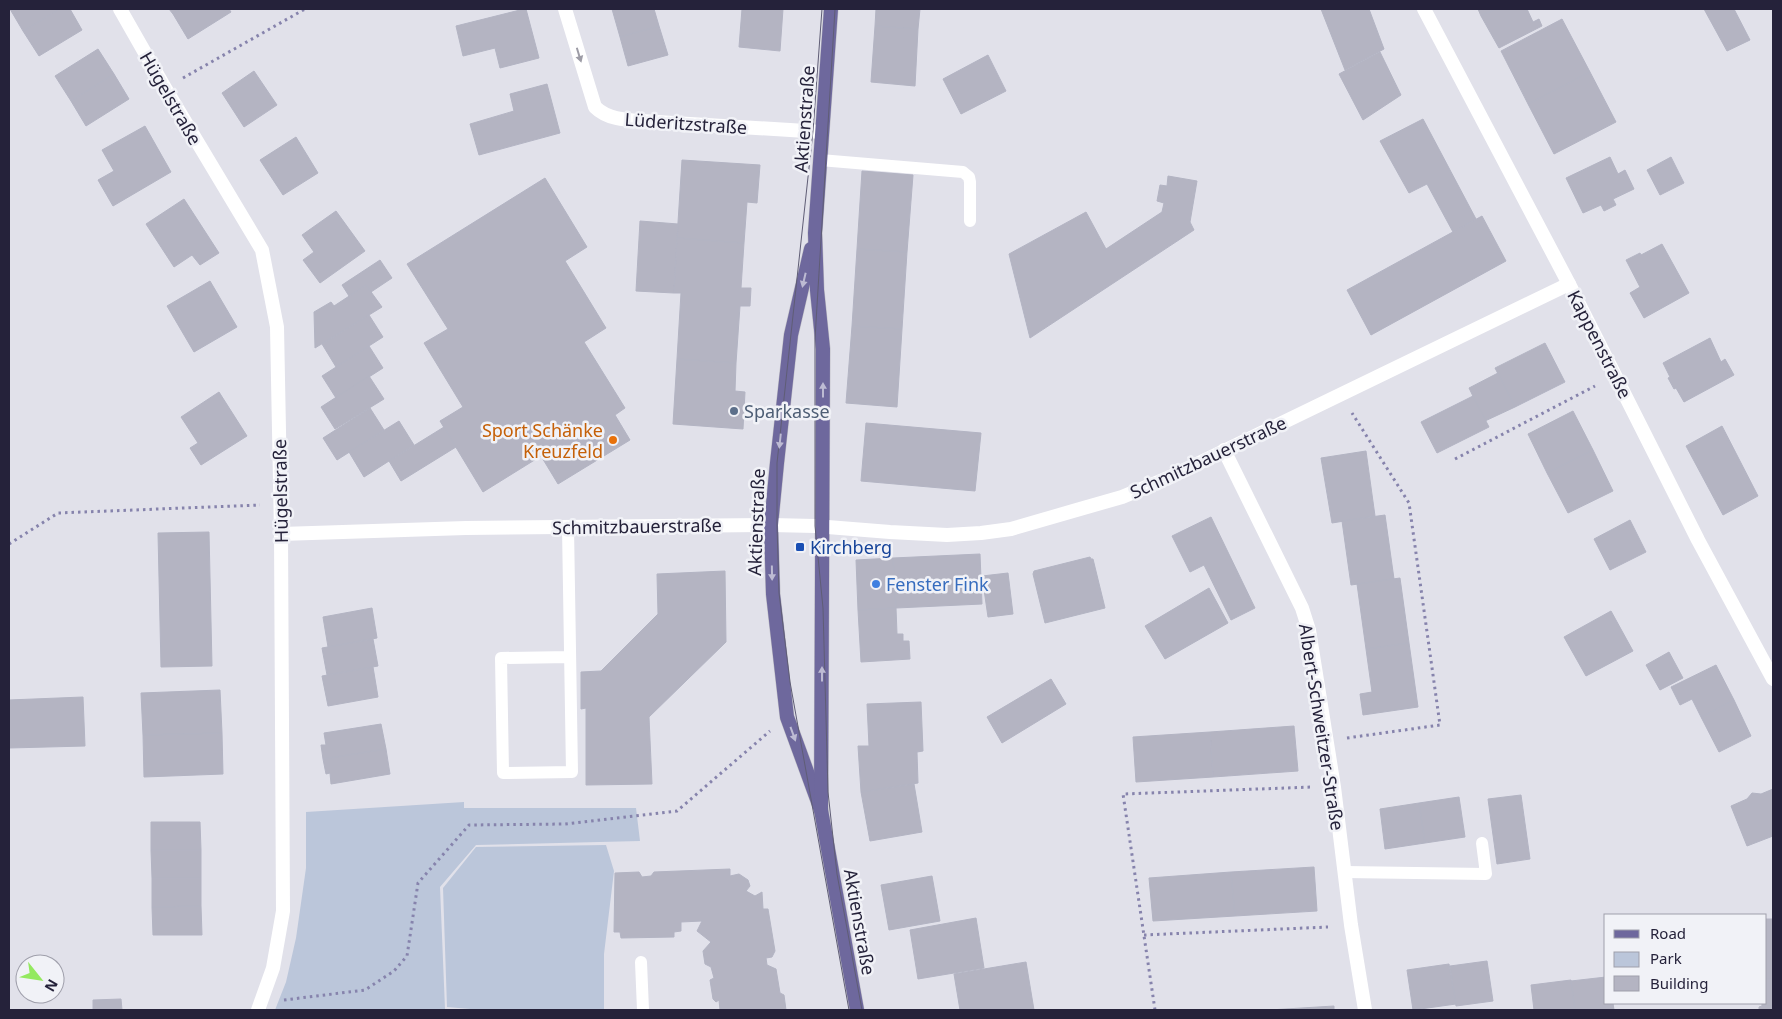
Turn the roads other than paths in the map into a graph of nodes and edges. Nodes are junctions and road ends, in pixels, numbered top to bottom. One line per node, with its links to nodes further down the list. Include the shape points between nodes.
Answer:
1 (120, 9): 14 (street, Hügelstraße, via 262,250 277,327)
2 (565, 9): 5 (street, Lüderitzstraße, one-way to 5, via 595,107 602,114 624,120)
3 (830, 9): 5 (main road, Aktienstraße)
4 (1424, 9): 9 (street, Kappenstraße)
5 (822, 132): 6 (main road, Aktienstraße)
6 (820, 160): 7 (lane, via 963,172 970,182); 8 (main road, Aktienstraße)
7 (970, 221)
8 (815, 232): 11 (main road, Aktienstraße, one-way to 11, via 791,335); 12 (main road, Aktienstraße, one-way to 8, via 823,349)
9 (1569, 284): 10 (street, Schmitzbauerstraße); 16 (street, Kappenstraße, via 1698,540)
10 (1224, 450): 12 (street, Schmitzbauerstraße, via 1122,497 1011,529 947,534); 19 (street, Albert-Schweitzer-Straße, via 1302,608 1309,630)
11 (772, 524): 12 (street, Schmitzbauerstraße); 13 (street, Schmitzbauerstraße); 17 (main road, Aktienstraße, one-way to 17, via 773,594 787,716)
12 (822, 526): 17 (main road, Aktienstraße, one-way to 12)
13 (568, 527): 14 (street, Schmitzbauerstraße); 15 (lane)
14 (281, 534): 21 (street, Hügelstraße, via 283,911 272,968)
15 (570, 657): 15 (lane, via 572,772 503,774 501,658)
16 (1773, 679)
17 (821, 810): 23 (main road, Aktienstraße)
18 (1482, 842): 19 (lane, via 1486,874)
19 (1345, 872): 24 (street, Albert-Schweitzer-Straße)
20 (641, 962): 22 (lane)
21 (260, 1007)
22 (643, 1010)
23 (857, 1010)
24 (1365, 1010)

